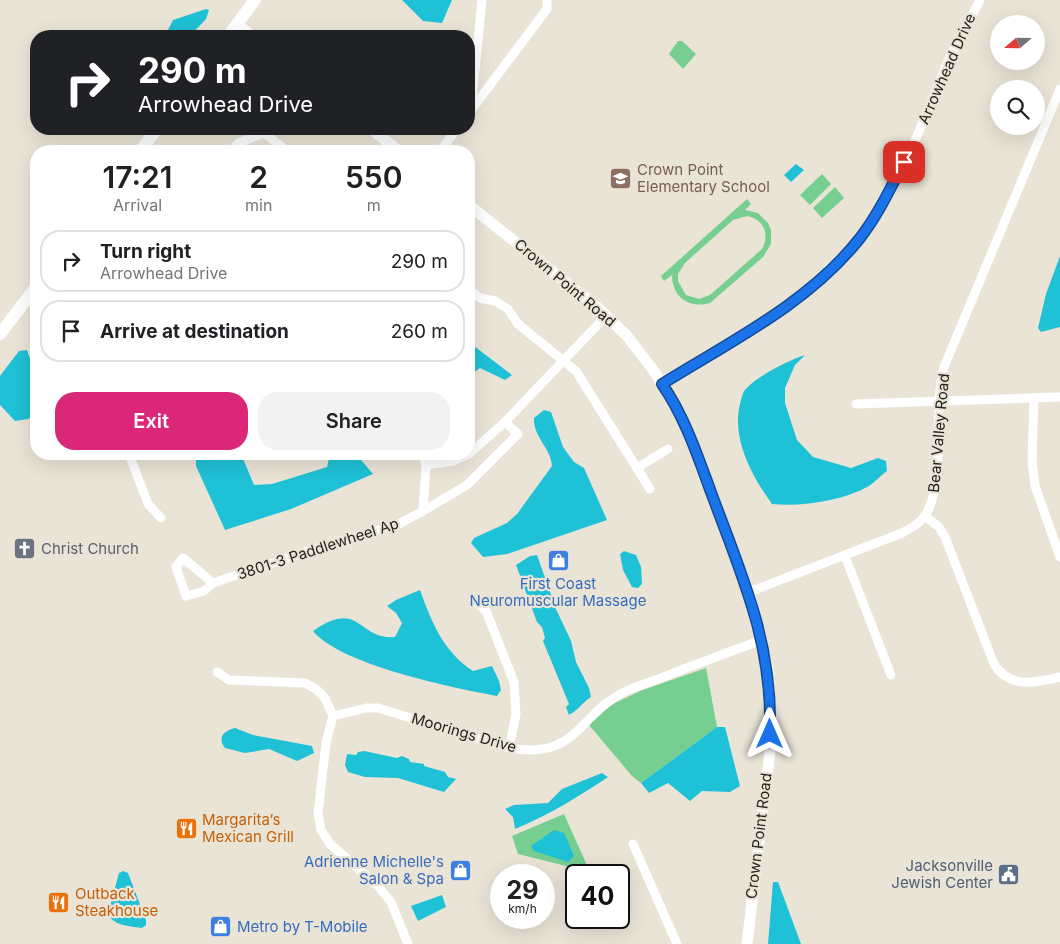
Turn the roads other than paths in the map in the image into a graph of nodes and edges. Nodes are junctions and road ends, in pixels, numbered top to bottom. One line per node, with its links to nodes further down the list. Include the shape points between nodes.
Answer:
1 (255, 0): 5 (main road)
2 (482, 0): 8 (street)
3 (547, 0): 10 (street, via 547,9)
4 (980, 0): 27 (street, Arrowhead Drive, via 951,54 912,148 861,237 807,290 770,317)
5 (237, 24): 6 (main road); 7 (street)
6 (232, 30)
7 (244, 30)
8 (475, 65)
9 (1060, 89): 30 (street, Bear Valley Road, via 944,366)
10 (475, 105)
11 (152, 135): 16 (main road)
12 (255, 135): 17 (street)
13 (269, 135): 18 (street)
14 (379, 135): 19 (street)
15 (452, 135): 20 (street)
16 (145, 145)
17 (236, 145)
18 (281, 145)
19 (391, 145)
20 (445, 145)
21 (475, 210): 24 (street, Crown Point Road, via 578,290)
22 (475, 294): 26 (street, via 508,309 518,324)
23 (30, 295): 25 (main road)
24 (606, 316): 26 (street); 27 (street, Crown Point Road, via 631,341)
25 (0, 334)
26 (565, 361): 32 (street); 39 (street, via 576,371)
27 (662, 384): 47 (street, Crown Point Road, via 694,446)
28 (1060, 397): 29 (street)
29 (1034, 398): 30 (street); 45 (street, via 1032,460 1035,486)
30 (938, 400): 31 (street); 42 (street, Bear Valley Road, via 936,486)
31 (856, 404)
32 (505, 422): 33 (street); 41 (street, 3801-3 Paddlewheel Ap, via 518,434 467,485)
33 (475, 449)
34 (668, 449): 39 (street)
35 (131, 460): 43 (street, via 148,504)
36 (425, 460): 38 (street)
37 (455, 460): 38 (street)
38 (426, 464): 41 (street)
39 (637, 468): 40 (street)
40 (650, 489)
41 (423, 510): 46 (street, 3801-3 Paddlewheel Ap, via 399,524)
42 (925, 516): 44 (street, via 902,533); 52 (street, via 939,527 945,537 1000,673 1008,680 1024,684)
43 (161, 518)
44 (845, 556): 47 (street); 51 (street)
45 (1060, 556)
46 (214, 583): 46 (street, 3801-3 Paddlewheel Ap, via 204,591 186,596 176,567 183,558)
47 (749, 592): 49 (street, Crown Point Road)
48 (475, 602): 54 (street, via 486,611 514,682 516,714)
49 (762, 640): 54 (street, Moorings Drive, via 622,694 604,706 580,732 560,744 537,750); 58 (street, Crown Point Road, via 769,682 770,751)
50 (216, 672): 53 (street, via 229,680 304,683 325,698)
51 (891, 675)
52 (1060, 677)
53 (333, 716): 54 (street, Moorings Drive, via 378,708); 56 (street, via 326,743 318,814 321,830 330,844 377,885 391,902)
54 (509, 748)
55 (633, 844): 57 (street)
56 (408, 944)
57 (677, 944)
58 (747, 944)

